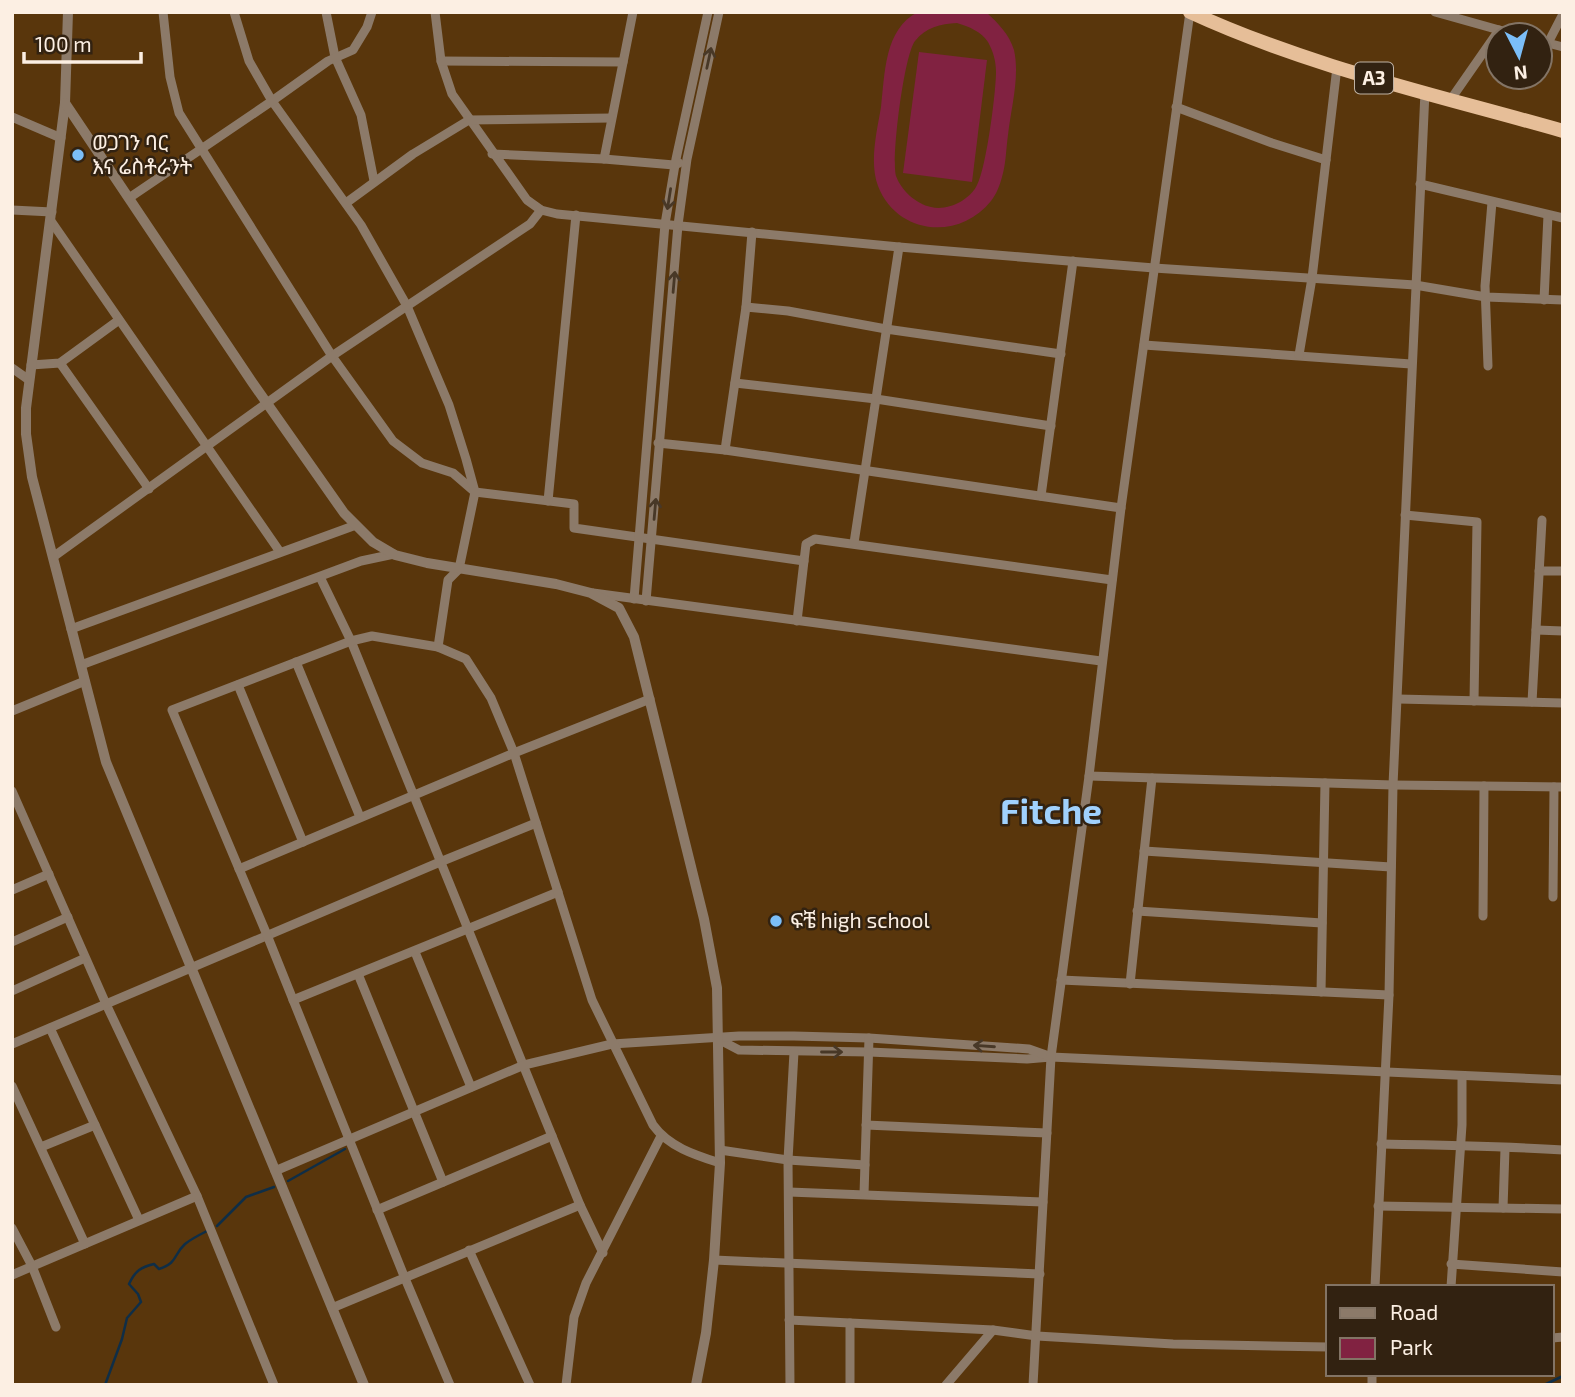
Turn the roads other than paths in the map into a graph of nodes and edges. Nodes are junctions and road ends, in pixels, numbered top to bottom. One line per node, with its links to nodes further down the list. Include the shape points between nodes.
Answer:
1 (68, 12): 22 (street)
2 (163, 12): 29 (street, via 179,114)
3 (234, 12): 21 (street, via 249,61)
4 (326, 12): 15 (street)
5 (372, 12): 15 (street, via 353,50)
6 (435, 12): 16 (street)
7 (633, 12): 17 (street)
8 (708, 12): 34 (street)
9 (719, 12): 32 (street, one-way to 9)
10 (1190, 12): 12 (highway, A3); 23 (street)
11 (1435, 12): 13 (street)
12 (1210, 16): 18 (highway, A3, via 1253,40)
13 (1484, 26)
14 (1484, 52): 20 (street)
15 (335, 57): 21 (street); 35 (street, via 361,115)
16 (441, 61): 17 (street); 26 (street)
17 (623, 62): 25 (street)
18 (1337, 67): 19 (highway, A3); 33 (street)
19 (1425, 92): 20 (highway, A3); 36 (street)
20 (1451, 99): 27 (highway, A3)
21 (272, 101): 29 (street); 39 (street)
22 (65, 103): 28 (street); 37 (street)
23 (1176, 107): 33 (street); 51 (street)
24 (12, 117): 28 (street)
25 (611, 118): 26 (street); 31 (street)
26 (469, 120): 30 (street); 35 (street)
27 (1563, 131)
28 (61, 138): 44 (street)
29 (201, 150): 37 (street); 64 (street)
30 (492, 153): 31 (street); 41 (street, via 527,200)
31 (604, 159): 34 (street)
32 (687, 159): 34 (street); 47 (street)
33 (1326, 160): 52 (street)
34 (674, 165): 46 (street, one-way to 46)
35 (374, 181): 39 (street)
36 (1420, 184): 38 (street); 53 (street)
37 (129, 198): 73 (street)
38 (1492, 202): 43 (street); 54 (street)
39 (346, 204): 57 (street)
40 (12, 210): 44 (street)
41 (541, 210): 42 (street); 57 (street, via 530,224)
42 (576, 215): 46 (street); 83 (street)
43 (1548, 215): 45 (street); 55 (street)
44 (51, 216): 59 (street); 67 (street)
45 (1563, 218)
46 (665, 224): 47 (street); 75 (street)
47 (678, 225): 48 (street); 76 (street, one-way to 47)
48 (752, 232): 49 (street); 58 (street)
49 (899, 247): 50 (street); 60 (street)
50 (1073, 261): 51 (street); 62 (street)
51 (1154, 268): 52 (street); 61 (street)
52 (1312, 278): 53 (street); 63 (street)
53 (1415, 285): 54 (street); 66 (street)
54 (1486, 298): 55 (street); 68 (street)
55 (1544, 300): 56 (street)
56 (1563, 300)
57 (407, 306): 64 (street); 81 (street, via 449,405)
58 (746, 307): 60 (street); 71 (street)
59 (119, 320): 65 (street); 77 (street)
60 (886, 329): 62 (street); 72 (street)
61 (1144, 345): 63 (street); 84 (street)
62 (1060, 354): 74 (street)
63 (1299, 355): 66 (street)
64 (332, 356): 73 (street); 81 (street, via 393,441 422,463 453,473)
65 (60, 363): 67 (street); 80 (street)
66 (1411, 364): 85 (street)
67 (31, 365): 70 (street)
68 (1488, 366)
69 (12, 368): 70 (street)
70 (29, 380): 93 (street, via 28,456)
71 (735, 383): 72 (street); 78 (street)
72 (876, 398): 74 (street); 79 (street)
73 (268, 402): 77 (street); 87 (street)
74 (1051, 426): 82 (street)
75 (648, 442): 76 (street); 88 (street)
76 (661, 443): 78 (street); 89 (street, one-way to 76)
77 (208, 447): 80 (street); 91 (street)
78 (725, 450): 79 (street)
79 (864, 471): 82 (street); 90 (street)
80 (149, 489): 93 (street)
81 (475, 492): 83 (street); 95 (street)
82 (1041, 496): 84 (street)
83 (548, 501): 88 (street, via 574,504 574,528)
84 (1121, 508): 99 (street)
85 (1405, 515): 115 (street); 116 (street, via 1477,522)
86 (1542, 520): 96 (street)
87 (356, 525): 91 (street); 92 (street)
88 (640, 536): 89 (street); 101 (street)
89 (652, 538): 94 (street); 102 (street)
90 (854, 543): 94 (street, via 815,539 806,544); 99 (street)
91 (280, 552): 104 (street)
92 (394, 554): 95 (street); 98 (street)
93 (53, 557): 104 (street)
94 (804, 561): 103 (street)
95 (459, 569): 100 (street); 108 (street, via 447,580)
96 (1539, 571): 97 (street); 105 (street)
97 (1563, 571)
98 (320, 577): 107 (street); 111 (street)
99 (1112, 580): 109 (street)
100 (591, 593): 101 (street); 114 (street, via 619,608 634,637)
101 (634, 599): 102 (street)
102 (646, 601): 103 (street)
103 (797, 621): 109 (street)
104 (71, 629): 111 (street)
105 (1536, 630): 106 (street); 117 (street)
106 (1563, 631)
107 (351, 641): 108 (street, via 372,636); 110 (street); 128 (street)
108 (438, 646): 120 (street, via 466,659 491,698)
109 (1101, 661): 121 (street)
110 (296, 663): 113 (street); 129 (street)
111 (81, 665): 112 (street)
112 (85, 681): 119 (street); 150 (street, via 106,762)
113 (238, 685): 131 (street); 136 (street, via 172,710)
114 (650, 699): 120 (street); 161 (street, via 704,919 717,988)
115 (1398, 699): 116 (street); 124 (street)
116 (1474, 701): 117 (street)
117 (1532, 702): 118 (street)
118 (1563, 702)
119 (12, 711)
120 (514, 753): 128 (street); 130 (street)
121 (1089, 776): 122 (street); 152 (street)
122 (1152, 778): 123 (street); 132 (street)
123 (1325, 783): 124 (street); 134 (street)
124 (1393, 785): 125 (street); 135 (street)
125 (1484, 786): 126 (street); 142 (street)
126 (1558, 787): 140 (street)
127 (12, 791): 137 (street)
128 (414, 795): 129 (street); 133 (street)
129 (360, 817): 131 (street)
130 (536, 823): 133 (street); 139 (street)
131 (303, 842): 136 (street)
132 (1144, 851): 134 (street); 141 (street)
133 (440, 862): 145 (street); 146 (street)
134 (1324, 862): 135 (street); 144 (street)
135 (1391, 867): 156 (street)
136 (239, 869): 146 (street)
137 (49, 874): 138 (street); 143 (street)
138 (12, 890)
139 (558, 892): 145 (street); 163 (street, via 592,1000)
140 (1553, 897)
141 (1137, 911): 144 (street); 153 (street)
142 (1483, 916)
143 (68, 918): 147 (street); 149 (street)
144 (1322, 923): 155 (street)
145 (469, 930): 148 (street); 167 (street)
146 (267, 935): 150 (street); 157 (street)
147 (12, 942)
148 (415, 952): 151 (street); 172 (street)
149 (85, 958): 154 (street); 158 (street)
150 (191, 969): 158 (street); 189 (street)
151 (358, 975): 157 (street); 173 (street)
152 (1061, 980): 153 (street); 166 (street)
153 (1130, 984): 155 (street)
154 (12, 991)
155 (1321, 992): 156 (street)
156 (1388, 995): 168 (street)
157 (293, 1000): 179 (street)
158 (106, 1004): 159 (street); 193 (street)
159 (50, 1028): 162 (street); 174 (street)
160 (869, 1038): 161 (street); 165 (street); 166 (street, one-way to 160, via 1029,1049)
161 (718, 1039): 163 (street); 164 (street, via 739,1050); 184 (street)
162 (12, 1044)
163 (612, 1044): 167 (street); 178 (street)
164 (794, 1052): 165 (street, one-way to 165); 186 (street)
165 (869, 1052): 166 (street); 175 (street)
166 (1051, 1057): 168 (street); 176 (street)
167 (524, 1065): 172 (street); 177 (street)
168 (1384, 1074): 169 (street); 180 (street)
169 (1462, 1077): 170 (street); 181 (street)
170 (1563, 1080)
171 (12, 1086): 182 (street)
172 (471, 1087): 173 (street)
173 (414, 1111): 179 (street); 190 (street)
174 (95, 1125): 182 (street); 201 (street)
175 (866, 1125): 176 (street); 188 (street)
176 (1047, 1133): 194 (street)
177 (552, 1136): 190 (street); 195 (street)
178 (661, 1136): 187 (street, via 691,1154); 205 (street)
179 (349, 1138): 189 (street); 200 (street)
180 (1381, 1144): 181 (street); 196 (street)
181 (1461, 1145): 183 (street); 197 (street)
182 (41, 1147): 203 (street)
183 (1505, 1149): 185 (street); 198 (street)
184 (720, 1150): 186 (street); 187 (street)
185 (1563, 1150)
186 (788, 1160): 188 (street); 191 (street)
187 (720, 1163): 206 (street)
188 (864, 1165): 192 (street)
189 (275, 1171): 216 (street)
190 (443, 1182): 200 (street)
191 (789, 1192): 192 (street); 207 (street)
192 (864, 1194): 194 (street)
193 (197, 1196): 201 (street); 223 (street)
194 (1043, 1202): 211 (street)
195 (580, 1205): 204 (street); 205 (street)
196 (1378, 1206): 197 (street); 214 (street)
197 (1456, 1207): 198 (street); 208 (street)
198 (1503, 1208): 199 (street)
199 (1563, 1209)
200 (377, 1210): 213 (street)
201 (139, 1220): 203 (street)
202 (12, 1228): 209 (street)
203 (85, 1244): 209 (street)
204 (469, 1250): 213 (street); 226 (street)
205 (603, 1253): 227 (street, via 574,1317)
206 (714, 1260): 207 (street); 228 (street)
207 (788, 1263): 211 (street); 217 (street)
208 (1451, 1264): 210 (street); 215 (street)
209 (32, 1266): 212 (street); 219 (street)
210 (1563, 1272)
211 (1040, 1274): 221 (street)
212 (12, 1275)
213 (404, 1276): 216 (street); 225 (street)
214 (1375, 1285)
215 (1451, 1285)
216 (332, 1308): 224 (street)
217 (789, 1320): 218 (street); 229 (street)
218 (850, 1323): 220 (street); 230 (street)
219 (55, 1327)
220 (993, 1331): 221 (street); 231 (street)
221 (1037, 1336): 222 (street); 232 (street)
222 (1326, 1347)
223 (274, 1385)
224 (364, 1385)
225 (450, 1385)
226 (530, 1385)
227 (566, 1385)
228 (696, 1385)
229 (790, 1385)
230 (850, 1385)
231 (946, 1385)
232 (1033, 1385)

